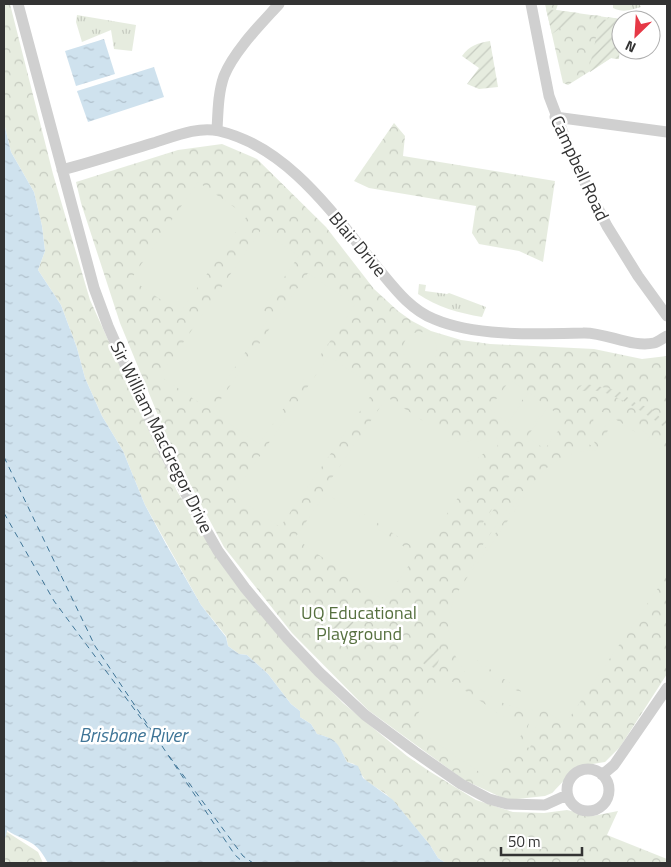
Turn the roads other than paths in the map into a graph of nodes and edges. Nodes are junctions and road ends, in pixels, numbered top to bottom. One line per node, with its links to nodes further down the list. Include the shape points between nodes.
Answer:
1 (18, 4): 7 (street, Sir William MacGregor Drive)
2 (279, 4): 5 (street, via 236,55 224,75 219,94)
3 (530, 4): 4 (street, Campbell Road)
4 (555, 117): 6 (street); 8 (street, Campbell Road, via 572,159 607,226 638,276)
5 (217, 130): 7 (street, Blair Drive, via 192,131); 9 (street, Blair Drive, via 266,150 301,179 401,296 434,319 492,331 540,335 586,332 638,343 654,343)
6 (667, 132)
7 (62, 170): 12 (street, Sir William MacGregor Drive, via 94,288 123,360 188,498 218,551 245,588 287,638 357,708 461,784 506,804 545,805)
8 (665, 307)
9 (667, 336)
10 (667, 688): 11 (street, via 614,765)
11 (602, 775): 12 (street, via 588,769 576,773 568,781); 12 (street, via 607,781 608,795 598,808 584,811 573,805)
12 (567, 794)

